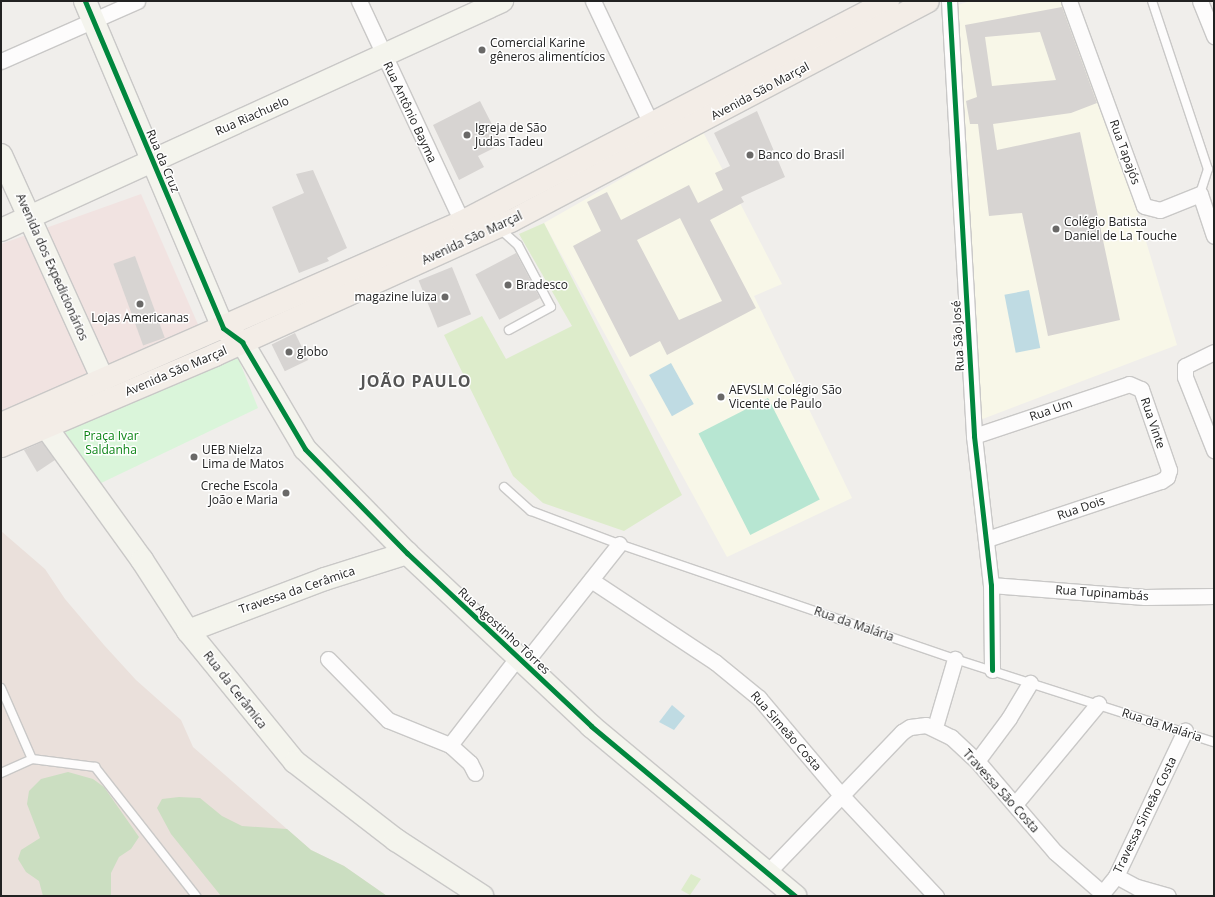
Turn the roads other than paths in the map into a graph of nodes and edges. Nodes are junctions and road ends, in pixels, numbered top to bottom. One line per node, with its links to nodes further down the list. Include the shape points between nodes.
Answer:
1 (137, 1): 11 (street)
2 (358, 1): 13 (street, Rua Antônio Bayma)
3 (502, 1): 13 (street, Rua Riachuelo)
4 (593, 1): 15 (street)
5 (887, 1): 15 (main road, Avenida São Marçal)
6 (928, 1): 21 (main road, Avenida São Marçal)
7 (950, 1): 32 (street, Rua São José)
8 (1069, 1): 18 (street, Rua Tapajós, via 1144,206 1160,210)
9 (1152, 1): 18 (lane, via 1208,169)
10 (1200, 1): 12 (street)
11 (89, 11): 14 (street); 17 (street, Rua da Cruz)
12 (1214, 36)
13 (384, 56): 17 (street, Rua Riachuelo); 20 (street, Rua Antônio Bayma)
14 (1, 61)
15 (652, 126): 20 (main road, Avenida São Marçal)
16 (1, 155): 19 (street, Avenida dos Expedicionários)
17 (153, 161): 19 (street, Rua Riachuelo); 24 (street, Rua da Cruz)
18 (1200, 194): 23 (street)
19 (29, 217): 22 (street, Rua Riachuelo); 28 (street, Avenida dos Expedicionários)
20 (462, 222): 24 (main road, Avenida São Marçal)
21 (498, 227): 25 (lane, via 518,245 551,307); 26 (main road, Avenida São Marçal)
22 (1, 230)
23 (1214, 236)
24 (223, 328): 26 (street); 28 (main road, Avenida São Marçal)
25 (509, 330)
26 (242, 342): 31 (main road, Avenida São Marçal); 39 (street, Rua Agostinho Tôrres, via 305,449)
27 (1214, 352): 34 (street, via 1185,366 1185,377)
28 (103, 380): 30 (main road, Avenida São Marçal)
29 (1129, 384): 32 (street, Rua Um); 35 (street, Rua Vinte, via 1141,389)
30 (1, 424)
31 (46, 427): 33 (main road, Avenida São Marçal); 43 (street, Rua da Cerâmica, via 142,560)
32 (974, 436): 37 (street, Rua São José)
33 (1, 446)
34 (1214, 450)
35 (1169, 470): 37 (street, Rua Dois, via 1167,477 1161,481)
36 (504, 487): 38 (lane, Rua da Malária, via 531,511)
37 (987, 540): 41 (street, Rua São José)
38 (619, 544): 40 (street); 45 (lane, Rua da Malária)
39 (407, 553): 43 (street, Travessa da Cerâmica, via 325,579); 46 (street, Rua Agostinho Tôrres)
40 (591, 580): 46 (street); 59 (street, Rua Simeão Costa, via 739,680 759,698)
41 (991, 585): 42 (street, Rua Tupinambás, via 1145,596); 47 (street, Rua São José)
42 (1214, 596)
43 (188, 631): 65 (street, Rua da Cerâmica, via 295,762 396,840)
44 (328, 659): 54 (street, via 388,720)
45 (955, 659): 47 (lane, Rua da Malária); 51 (street)
46 (520, 661): 54 (street); 61 (street, Rua Agostinho Tôrres, via 591,726)
47 (992, 670): 48 (lane, Rua da Malária)
48 (1030, 683): 50 (lane, Rua da Malária); 56 (street, via 1010,718)
49 (1, 688): 55 (lane)
50 (1098, 704): 52 (lane, Rua da Malária); 60 (street)
51 (935, 727): 56 (street, Travessa São Costa); 59 (street, via 918,726 902,732)
52 (1185, 731): 53 (lane, Rua da Malária); 62 (street, Travessa Simeão Costa)
53 (1214, 742)
54 (450, 745): 58 (street, via 470,763)
55 (32, 759): 57 (lane); 64 (lane, via 95,767)
56 (977, 761): 60 (street, Travessa São Costa)
57 (1, 773)
58 (475, 773)
59 (841, 794): 61 (street); 67 (street, Rua Simeão Costa)
60 (1016, 803): 63 (street, Travessa São Costa, via 1055,852)
61 (766, 874): 66 (street, Rua Agostinho Tôrres)
62 (1116, 876): 63 (street, Travessa Simeão Costa); 68 (street, via 1138,887)
63 (1101, 894)
64 (196, 896)
65 (482, 896)
66 (795, 896)
67 (936, 896)
68 (1168, 896)

